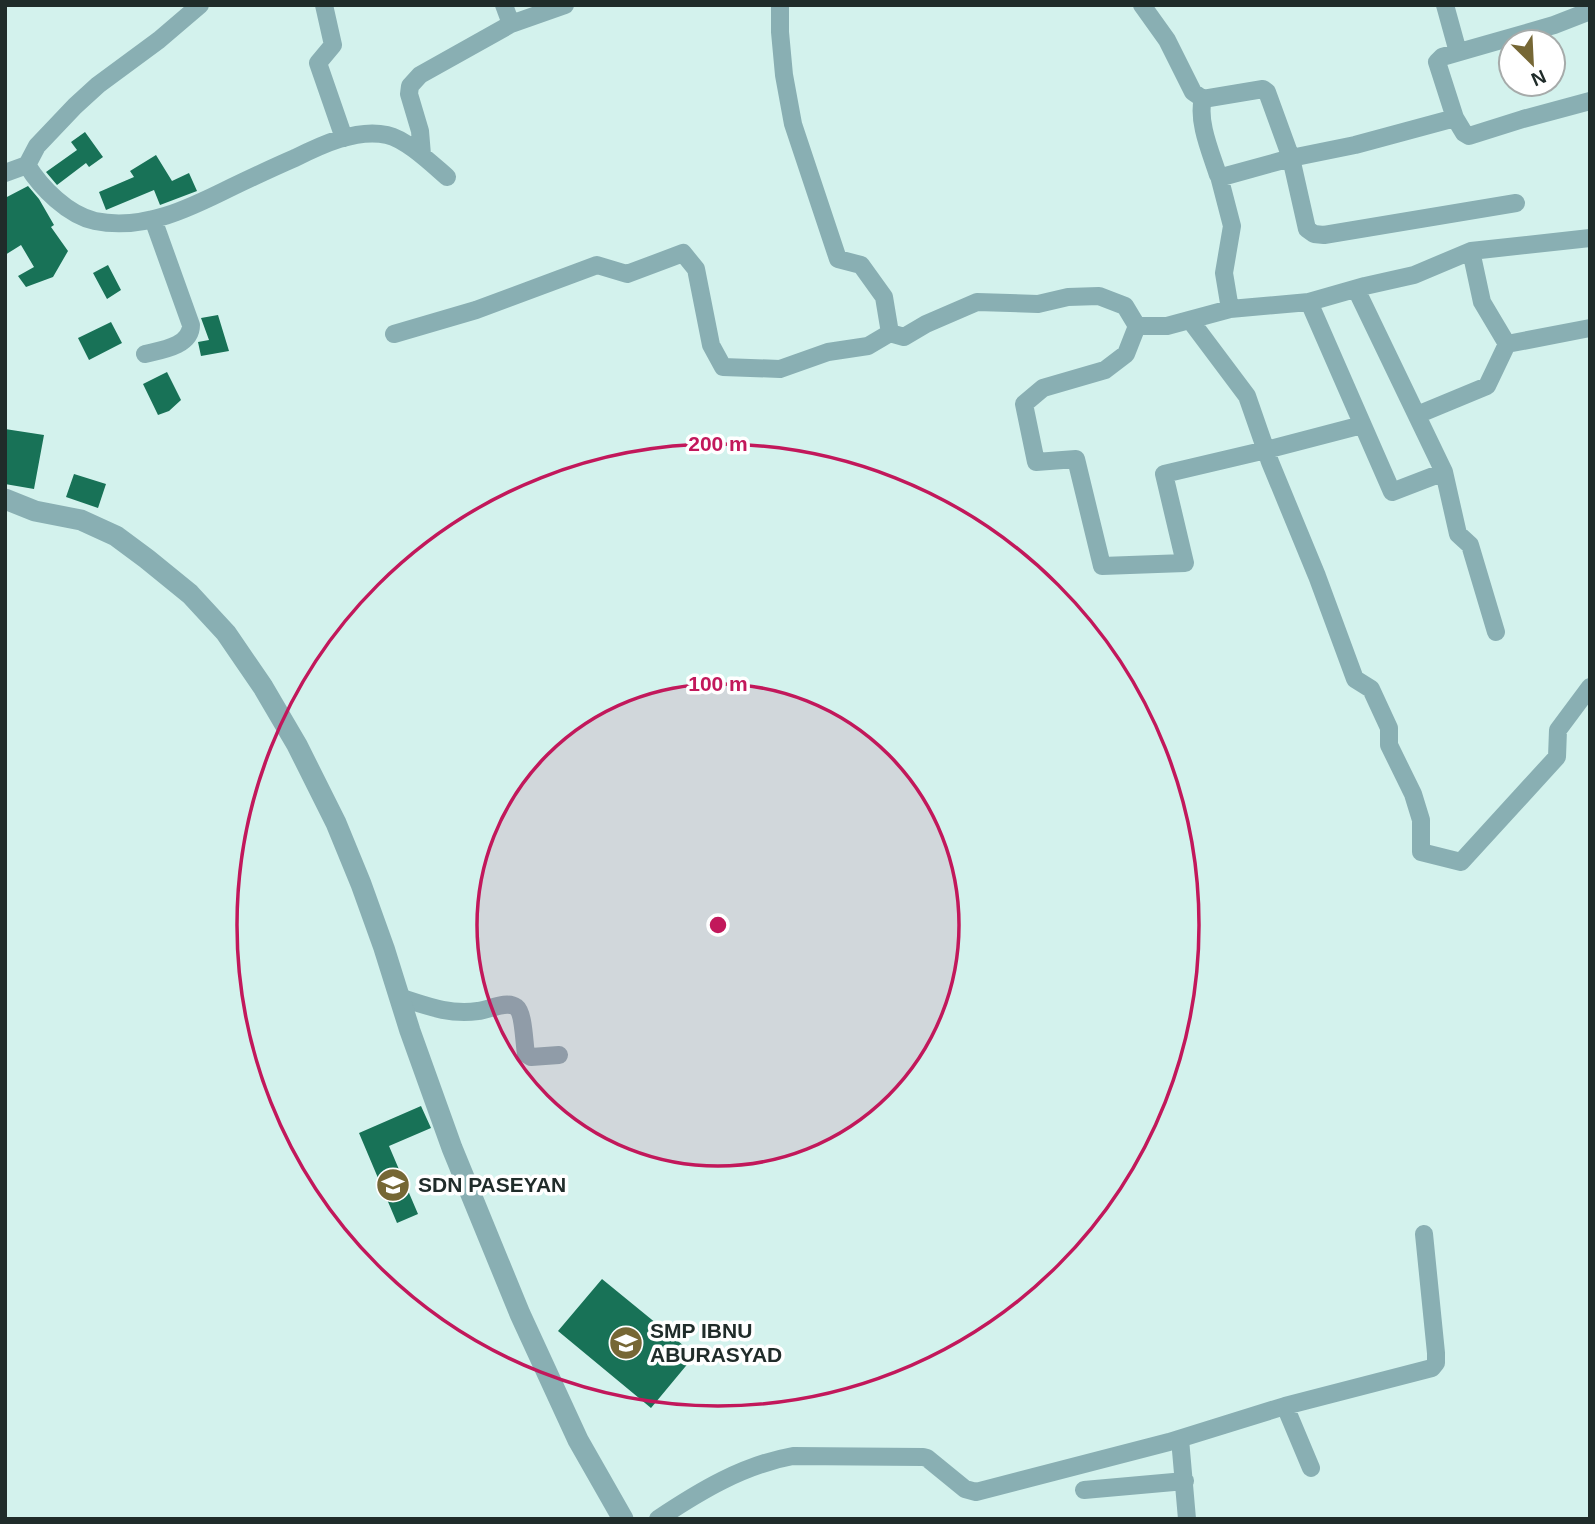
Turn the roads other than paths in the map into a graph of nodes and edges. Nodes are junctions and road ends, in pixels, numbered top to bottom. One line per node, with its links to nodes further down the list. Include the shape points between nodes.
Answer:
1 (200, 5): 17 (street, via 75,106 37,146)
2 (324, 5): 14 (street, via 333,45 318,63)
3 (504, 5): 9 (street)
4 (565, 5): 9 (street)
5 (780, 5): 31 (street, via 784,75 805,161 838,259 861,265 884,297)
6 (1142, 5): 11 (street, via 1167,40 1193,92)
7 (1445, 5): 10 (street)
8 (1590, 11): 10 (street)
9 (511, 24): 15 (street, via 412,83 409,94)
10 (1458, 52): 13 (street, via 1437,62)
11 (1203, 99): 16 (street, via 1265,91); 19 (street, via 1203,124)
12 (1590, 101): 13 (street, via 1471,136)
13 (1455, 118): 16 (street)
14 (344, 138): 15 (street, via 388,135); 22 (street, via 199,204)
15 (422, 155): 20 (street)
16 (1291, 158): 19 (street); 21 (street, via 1307,229 1314,234)
17 (27, 165): 18 (street); 22 (street, via 48,192 82,217 122,223)
18 (5, 173)
19 (1219, 176): 27 (street, via 1232,226 1224,273)
20 (447, 177)
21 (1516, 203)
22 (153, 219): 34 (street, via 191,332 186,340)
23 (1590, 238): 24 (street)
24 (1471, 251): 25 (street, via 1414,275); 33 (street, via 1482,302)
25 (1356, 289): 26 (street); 35 (street)
26 (1309, 302): 27 (street); 36 (street)
27 (1230, 309): 28 (street)
28 (1190, 320): 29 (street, via 1167,327); 37 (street, via 1247,397)
29 (1137, 326): 31 (street, via 1125,306 1099,296 1038,304 976,302 904,337); 37 (street, via 1126,354 1105,370 1043,388 1024,404 1036,462 1076,459 1102,566 1185,563 1164,474)
30 (1590, 328): 33 (street)
31 (890, 332): 32 (street, via 868,346 828,352 780,369 723,367 710,345 696,269 683,253 626,274 597,265)
32 (394, 334)
33 (1507, 344): 35 (street, via 1487,386)
34 (145, 354)
35 (1417, 415): 38 (street)
36 (1362, 425): 37 (street); 38 (street, via 1392,492)
37 (1266, 450): 41 (street, via 1355,679 1371,689 1389,728 1389,746 1421,820 1421,852 1461,862 1557,757 1558,730)
38 (1444, 472): 40 (street, via 1458,534 1470,545)
39 (5, 499): 42 (street, via 35,511 81,520 116,536 190,594 226,633 297,745 336,822)
40 (1496, 632)
41 (1590, 687)
42 (399, 997): 43 (street, via 447,1012 516,1007 526,1054); 50 (street, via 452,1148 520,1314 578,1440)
43 (559, 1055)
44 (1424, 1234): 45 (street, via 1435,1366)
45 (1285, 1406): 46 (street); 47 (street)
46 (1181, 1439): 48 (street); 51 (street, via 976,1492 965,1489 923,1457 772,1459 691,1497)
47 (1311, 1468)
48 (1185, 1481): 49 (street); 52 (street)
49 (1084, 1490)
50 (623, 1519)
51 (658, 1519)
52 (1188, 1519)

